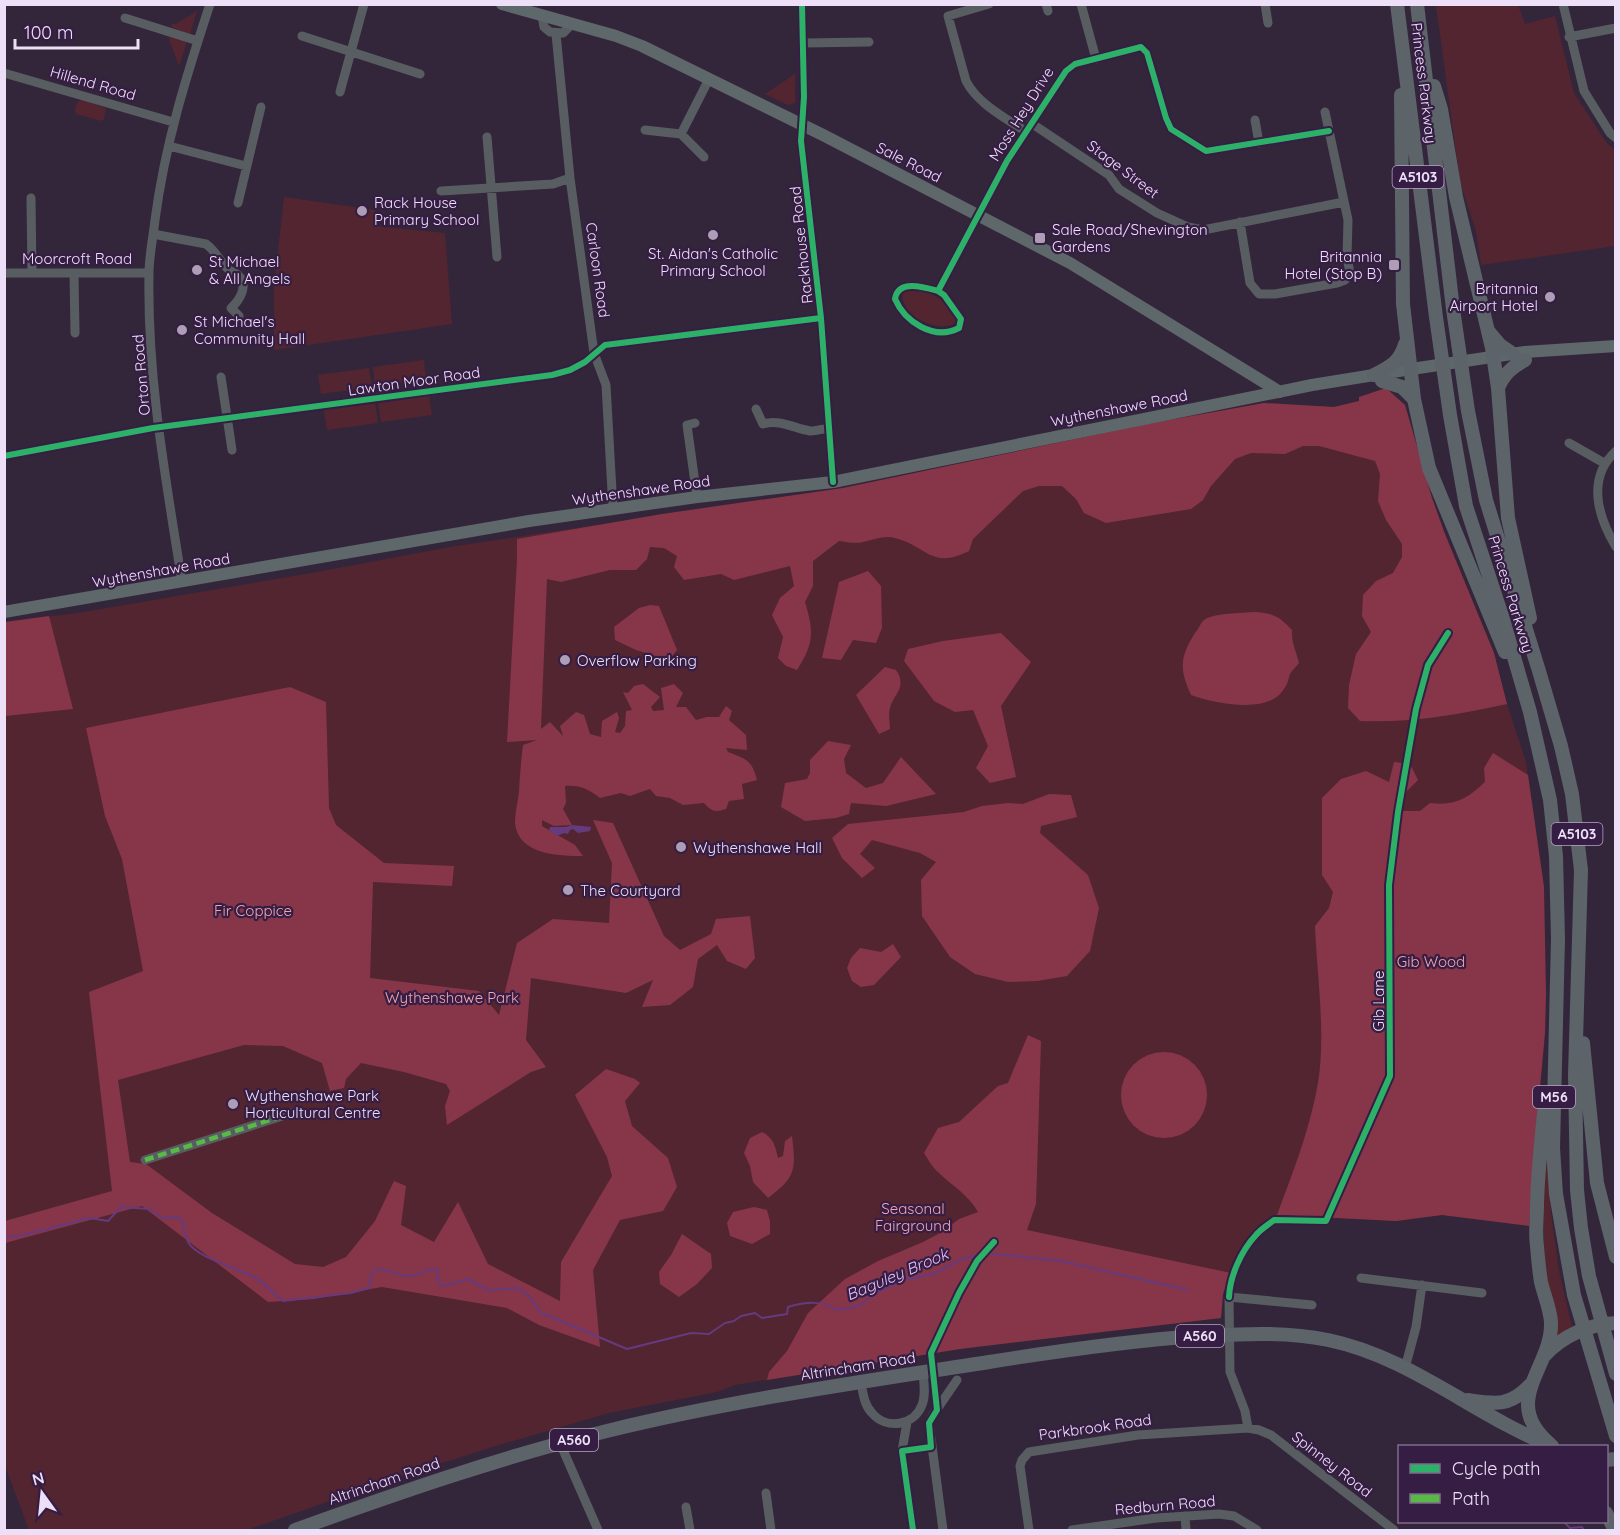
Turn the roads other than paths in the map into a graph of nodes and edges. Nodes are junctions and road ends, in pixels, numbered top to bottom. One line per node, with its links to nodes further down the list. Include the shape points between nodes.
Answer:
1 (210, 4): 21 (street, Orton Road)
2 (364, 4): 24 (street)
3 (502, 4): 11 (main road, Sale Road)
4 (802, 4): 23 (street, Rackhouse Road)
5 (989, 4): 37 (street, via 948,15 966,81 984,104)
6 (1081, 4): 25 (street)
7 (1265, 4): 13 (street)
8 (1397, 4): 18 (highway, Princess Parkway / A5103)
9 (1417, 4): 20 (highway, Princess Parkway / A5103)
10 (1563, 4): 19 (street)
11 (542, 15): 14 (main road, Sale Road); 16 (street, via 544,27)
12 (124, 18): 21 (street)
13 (1268, 23)
14 (572, 24): 16 (street); 28 (main road, Sale Road, via 642,46)
15 (1616, 28): 19 (street)
16 (556, 34): 46 (street, Carloon Road)
17 (302, 36): 24 (street)
18 (1402, 37): 65 (highway); 93 (highway, Princess Parkway / A5103, via 1436,317 1466,506)
19 (1569, 37): 41 (street, via 1584,91)
20 (1422, 40): 63 (highway); 92 (highway, Princess Parkway / A5103, via 1468,411 1486,500)
21 (198, 41): 33 (street, Orton Road)
22 (869, 42): 23 (street)
23 (804, 43): 35 (street, Rackhouse Road)
24 (351, 52): 27 (street); 29 (street)
25 (1096, 58): 34 (street, Moss Hey Drive, via 1066,71); 42 (street, Moss Hey Drive, via 1141,47 1147,53 1171,129 1206,151)
26 (4, 73): 33 (street, Hillend Road)
27 (420, 74)
28 (709, 79): 35 (main road, Sale Road); 39 (street)
29 (340, 92)
30 (261, 107): 45 (street)
31 (1325, 112): 38 (street)
32 (1255, 120): 42 (street)
33 (173, 122): 43 (street, Orton Road)
34 (1031, 123): 37 (street, Moss Hey Drive); 53 (street, Stage Street, via 1109,175 1119,189 1157,213 1203,230)
35 (802, 124): 52 (main road, Sale Road); 62 (street, Rackhouse Road)
36 (645, 130): 39 (street)
37 (1025, 131): 52 (street, Moss Hey Drive)
38 (1329, 131): 42 (street, Moss Hey Drive); 50 (street)
39 (681, 134): 44 (street)
40 (487, 137): 47 (street)
41 (1616, 138)
42 (1259, 143)
43 (168, 146): 45 (street); 54 (street, Orton Road)
44 (704, 157)
45 (246, 166): 51 (street)
46 (570, 178): 47 (street, via 553,184); 67 (street, Carloon Road)
47 (492, 188): 48 (street); 55 (street)
48 (441, 191)
49 (31, 198): 57 (street)
50 (1344, 202): 53 (street, Stage Street); 53 (street, via 1350,273 1337,283 1258,294 1250,283)
51 (238, 203)
52 (979, 215): 60 (street, Moss Hey Drive); 74 (main road, Sale Road, via 1070,263)
53 (1240, 222)
54 (153, 234): 59 (street, Orton Road); 61 (street, via 206,244 213,249 243,285 238,303 231,308)
55 (497, 257)
56 (4, 273): 57 (street, Moorcroft Road)
57 (32, 273): 58 (street, Moorcroft Road)
58 (74, 273): 59 (street, Moorcroft Road); 64 (street)
59 (149, 273): 79 (street, Orton Road, via 150,350)
60 (938, 291): 60 (street, via 905,286 895,299 909,321 920,327 955,330 961,319)
61 (239, 316)
62 (821, 318): 67 (street, Lawton Moor Road, via 605,345); 80 (street, Rackhouse Road)
63 (1488, 330): 68 (highway, via 1500,345); 69 (highway)
64 (75, 333)
65 (1406, 341): 70 (highway); 72 (highway, via 1400,358)
66 (1616, 346): 68 (main road, Wythenshawe Road)
67 (594, 353): 77 (street, Lawton Moor Road, via 570,370 552,375); 88 (street, Carloon Road, via 606,385)
68 (1519, 357): 69 (main road, Wythenshawe Road); 73 (highway)
69 (1493, 361): 70 (main road, Wythenshawe Road); 73 (highway)
70 (1410, 373): 72 (main road, Wythenshawe Road); 75 (highway)
71 (222, 377): 77 (street)
72 (1378, 378): 74 (main road, Wythenshawe Road); 75 (highway, via 1402,387)
73 (1498, 388): 92 (highway, via 1506,509)
74 (1280, 392): 86 (main road, Wythenshawe Road)
75 (1414, 399): 93 (highway, via 1429,468)
76 (756, 409): 80 (street, via 762,424 786,423 813,431)
77 (228, 419): 79 (street, Lawton Moor Road); 82 (street)
78 (687, 425): 87 (street)
79 (158, 427): 84 (street, Lawton Moor Road); 90 (street, Orton Road)
80 (829, 428): 86 (street, Rackhouse Road)
81 (1569, 443): 85 (street)
82 (232, 450)
83 (1616, 451): 85 (street)
84 (4, 456)
85 (1604, 464): 89 (street, via 1598,480 1597,502)
86 (833, 482): 87 (main road, Wythenshawe Road)
87 (697, 497): 88 (main road, Wythenshawe Road)
88 (613, 509): 90 (main road, Wythenshawe Road)
89 (1616, 547)
90 (182, 582): 91 (main road, Wythenshawe Road)
91 (4, 612)
92 (1539, 671): 95 (highway, Princess Parkway / A5103, via 1572,794 1581,870)
93 (1530, 712): 94 (highway, Princess Parkway / A5103, via 1550,800 1556,856)
94 (1558, 1001): 105 (highway, A5103, via 1538,1169 1536,1242 1551,1322); 116 (highway, Princess Parkway / M56, via 1553,1148 1556,1194 1579,1316)
95 (1578, 1002): 98 (highway, A5103, via 1597,1184); 108 (highway, Princess Parkway / M56, via 1576,1164 1583,1246)
96 (298, 1111): 97 (street)
97 (145, 1160)
98 (1616, 1257)
99 (1361, 1278): 100 (street)
100 (1422, 1285): 101 (street); 106 (street)
101 (1482, 1293)
102 (1312, 1305): 104 (street, via 1229,1297)
103 (1616, 1323): 105 (highway, A560, via 1592,1326 1571,1335)
104 (1228, 1335): 106 (highway, Altrincham Road / A560, via 1294,1335 1326,1340 1372,1353); 107 (highway, Altrincham Road / A560, via 1098,1345); 115 (street, via 1230,1372)
105 (1543, 1358): 111 (highway, A560)
106 (1405, 1368): 112 (highway, Altrincham Road / A560)
107 (923, 1372): 110 (highway, Altrincham Road / A560); 113 (street, via 922,1404)
108 (1616, 1374)
109 (957, 1380): 120 (street, via 930,1419)
110 (861, 1382): 114 (street, via 872,1413); 117 (highway, Altrincham Road / A560, via 684,1414)
111 (1530, 1385): 112 (highway, Altrincham Road / A560, via 1502,1403); 119 (highway, A560, via 1532,1420)
112 (1466, 1400): 118 (highway, Altrincham Road / A560, via 1504,1424)
113 (907, 1422): 114 (street); 121 (street)
114 (891, 1424): 121 (street)
115 (1248, 1428): 132 (street, Parkbrook Road, via 1138,1435 1029,1452 1020,1466); 136 (street, Spinney Road, via 1271,1436)
116 (1616, 1436)
117 (560, 1443): 126 (highway, Altrincham Road / A560, via 440,1479); 127 (street)
118 (1550, 1445)
119 (1551, 1445)
120 (931, 1446): 121 (street); 131 (street)
121 (902, 1449): 130 (street)
122 (766, 1493): 129 (street)
123 (686, 1507): 128 (street)
124 (1185, 1516): 125 (street, Redburn Road); 134 (street); 135 (street, Redburn Road, via 1227,1515)
125 (1107, 1528): 133 (street, Redburn Road)
126 (295, 1530)
127 (598, 1530)
128 (690, 1530)
129 (771, 1530)
130 (913, 1530)
131 (943, 1530)
132 (1029, 1530)
133 (1071, 1530)
134 (1186, 1530)
135 (1257, 1530)
136 (1394, 1530)

